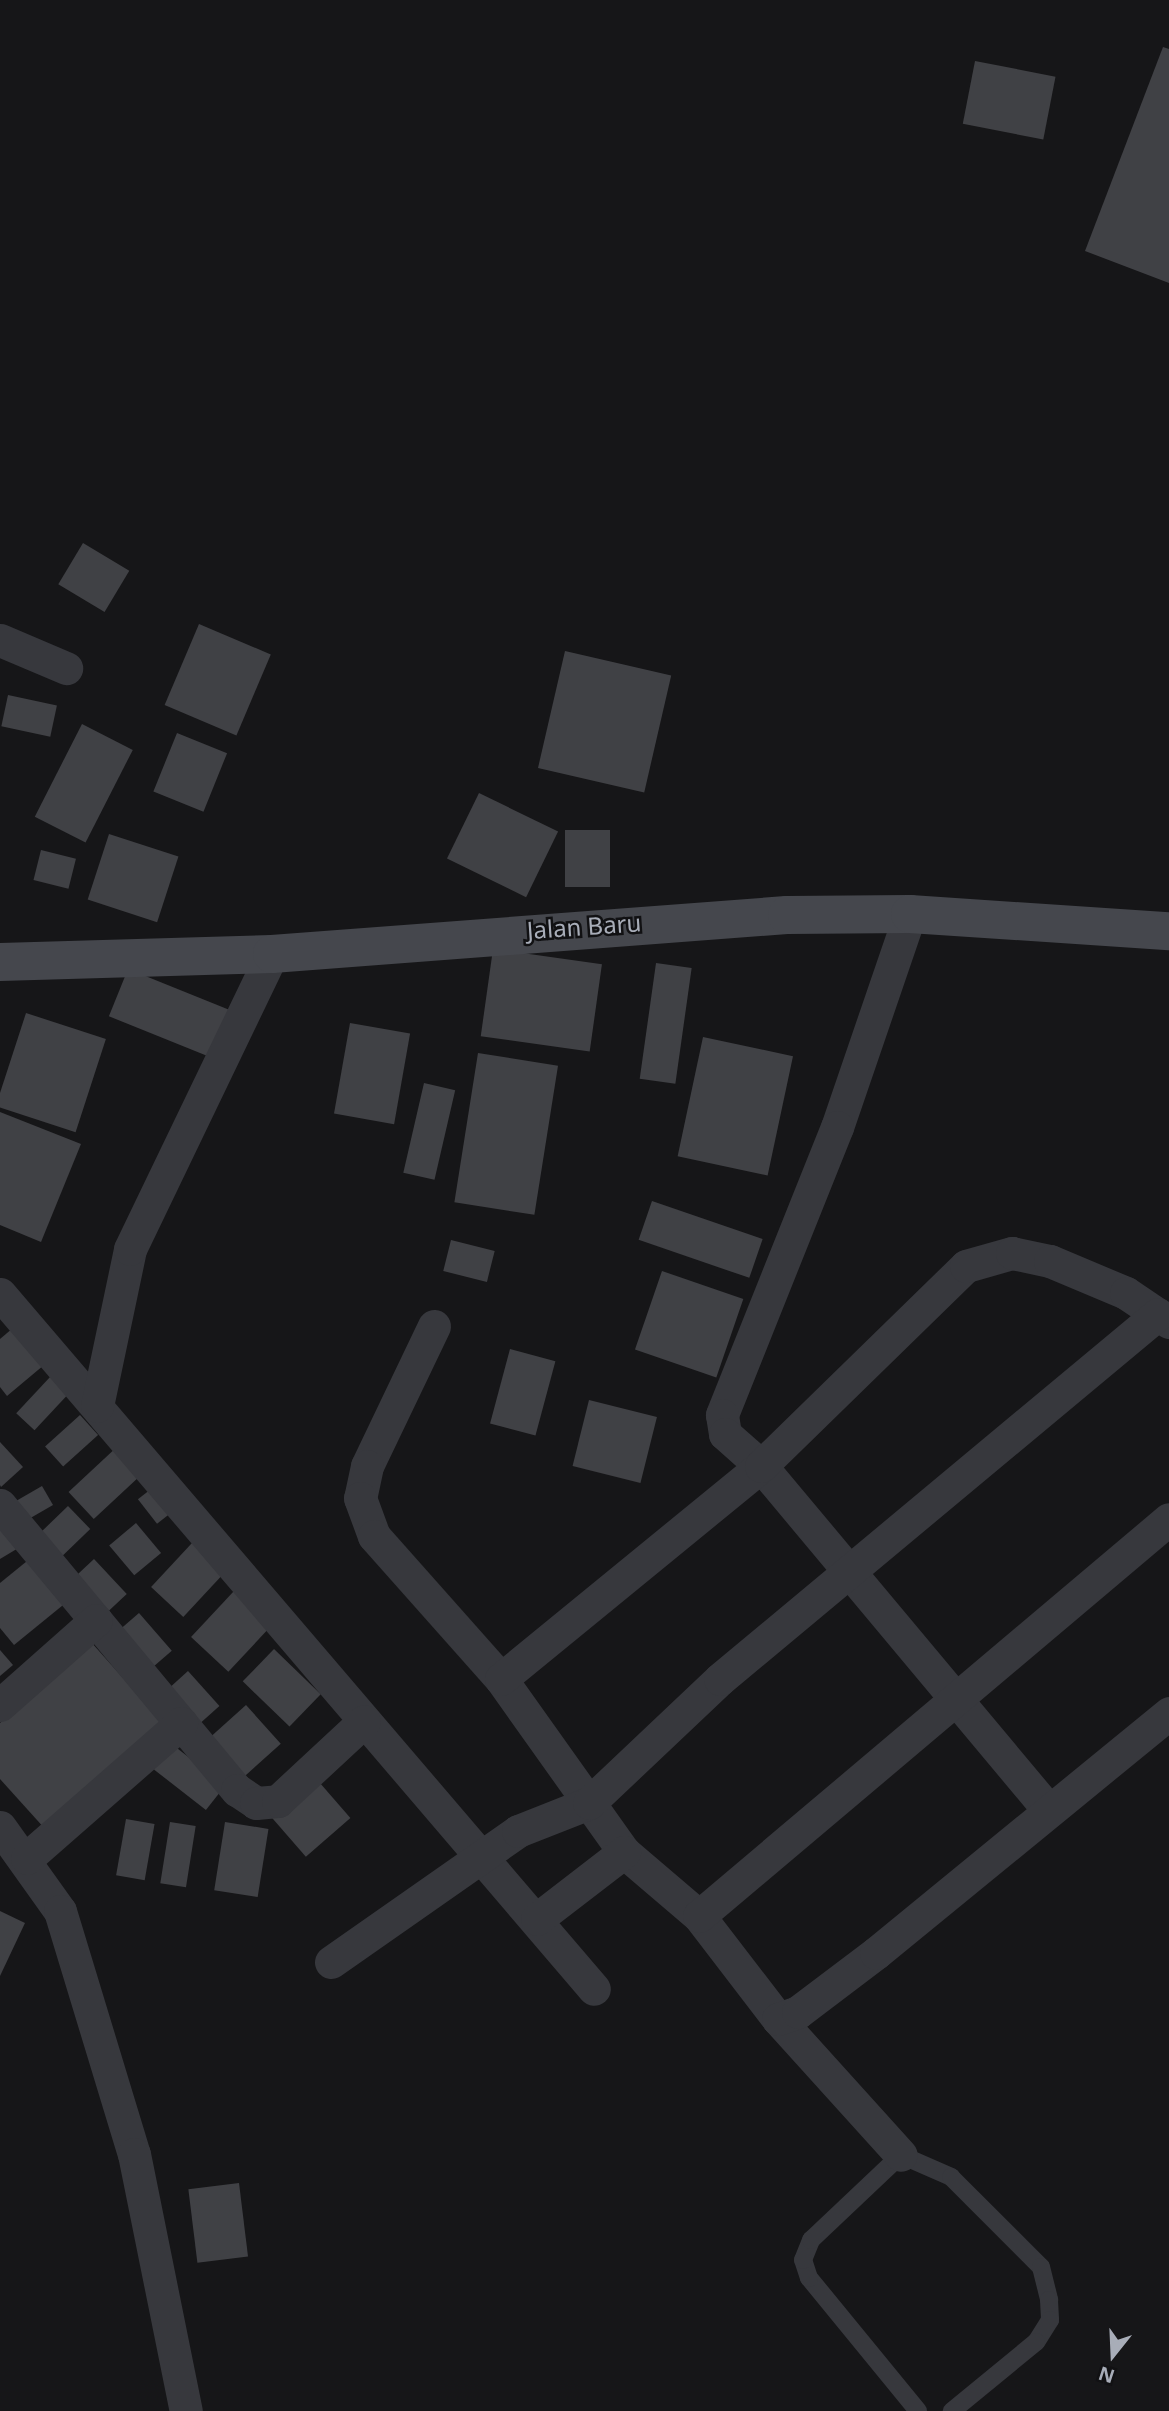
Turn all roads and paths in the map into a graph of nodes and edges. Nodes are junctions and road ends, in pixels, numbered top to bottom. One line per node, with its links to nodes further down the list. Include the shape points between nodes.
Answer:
1 (0, 640): 2 (street)
2 (66, 668)
3 (910, 914): 4 (main road, Jalan Baru); 5 (main road, Jalan Baru, via 673,919); 11 (street, via 837,1127 722,1415 725,1434)
4 (1169, 931)
5 (272, 954): 6 (main road, Jalan Baru); 10 (street, via 130,1249)
6 (0, 962)
7 (0, 1294): 10 (street)
8 (1163, 1318): 11 (street, via 1050,1261 1012,1253 966,1266); 14 (street)
9 (433, 1326): 16 (street, via 366,1466 360,1498 374,1536)
10 (97, 1406): 20 (street)
11 (761, 1466): 14 (street); 16 (street)
12 (0, 1505): 15 (street)
13 (1169, 1519): 17 (street)
14 (849, 1571): 17 (street); 22 (street, via 720,1679)
15 (96, 1620): 18 (street); 21 (street)
16 (501, 1679): 22 (street)
17 (955, 1695): 23 (street); 28 (street)
18 (0, 1705)
19 (1169, 1713): 23 (street)
20 (364, 1721): 21 (street, via 278,1801 256,1803); 27 (street)
21 (181, 1723): 26 (street)
22 (589, 1803): 25 (street); 27 (street, via 529,1825)
23 (1046, 1807): 32 (street, via 876,1953 798,2012)
24 (0, 1826): 26 (street)
25 (624, 1852): 28 (street); 29 (street)
26 (27, 1858): 34 (street, via 60,1911 134,2154)
27 (485, 1860): 29 (street); 30 (street)
28 (699, 1916): 32 (street)
29 (537, 1919): 31 (street)
30 (331, 1962)
31 (594, 1989)
32 (778, 2019): 33 (street)
33 (901, 2155): 35 (lane, via 811,2240 803,2260 809,2278); 36 (lane, via 951,2177 1041,2267 1049,2300 1050,2320 1036,2342)
34 (186, 2411)
35 (918, 2411)
36 (952, 2411)

